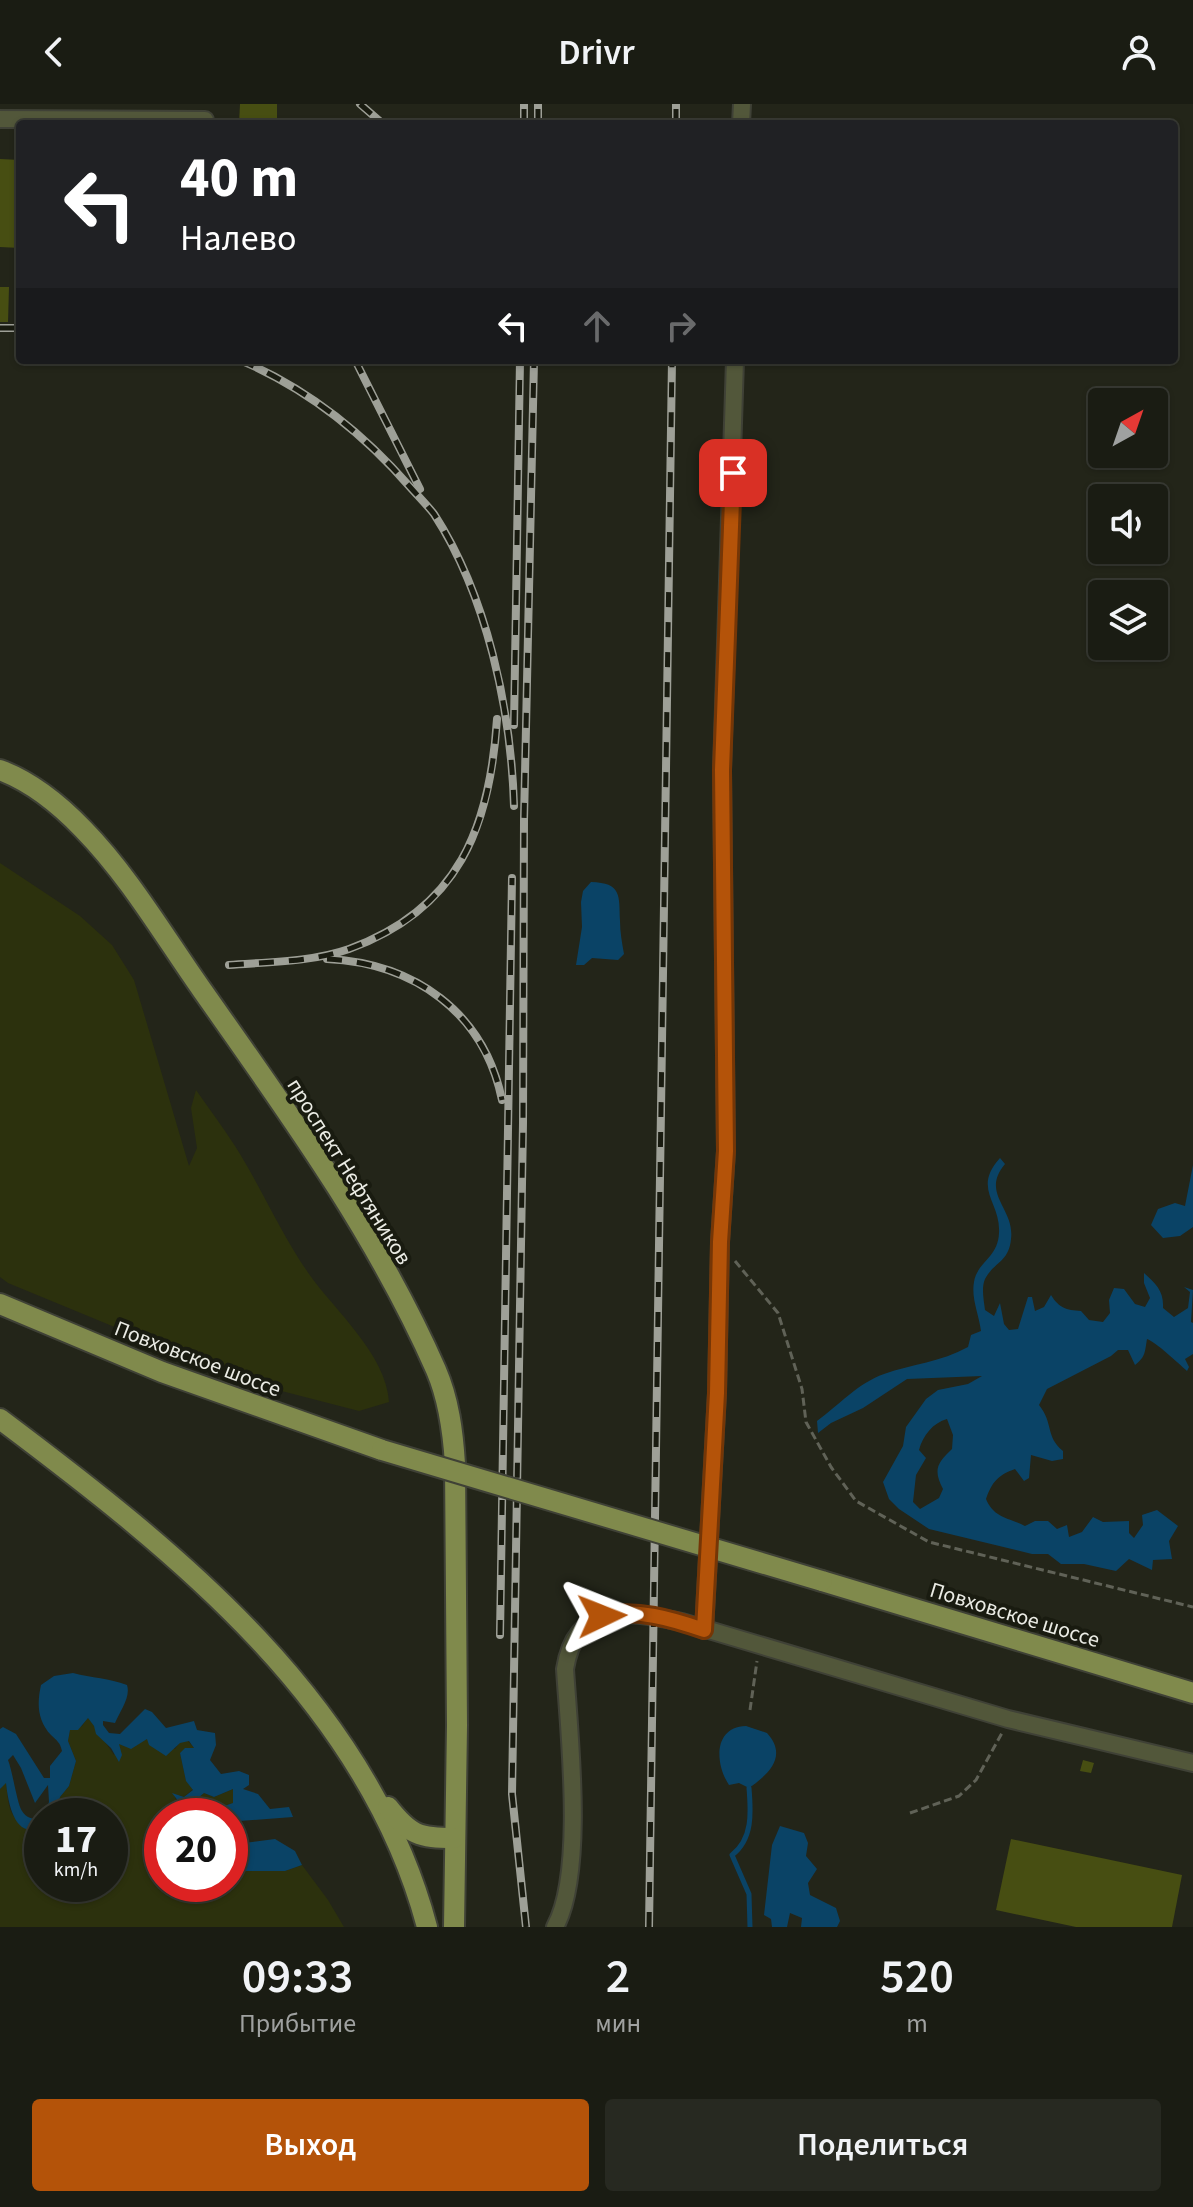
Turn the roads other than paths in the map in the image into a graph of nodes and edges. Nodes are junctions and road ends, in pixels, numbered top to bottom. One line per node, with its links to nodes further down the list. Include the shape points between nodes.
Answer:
1 (0, 119): 2 (lane)
2 (205, 120)
3 (735, 364): 7 (lane, via 722,770 726,1151)
4 (0, 770): 11 (main road, проспект Нефтяников, via 61,808 111,862 368,1237 437,1372 452,1421 454,1452)
5 (0, 1304): 8 (main road, Повховское шоссе, bridge, via 162,1372 382,1450)
6 (0, 1419): 9 (main road, via 121,1513 233,1612 284,1666)
7 (704, 1630): 10 (lane, via 1008,1719); 14 (lane, via 617,1613 602,1616 575,1636 565,1669 571,1839 565,1896)
8 (1193, 1693)
9 (354, 1763): 11 (main road, via 411,1832); 12 (main road, via 393,1836)
10 (1193, 1763)
11 (454, 1838): 13 (main road, проспект Нефтяников)
12 (427, 1927)
13 (454, 1927)
14 (555, 1927)

